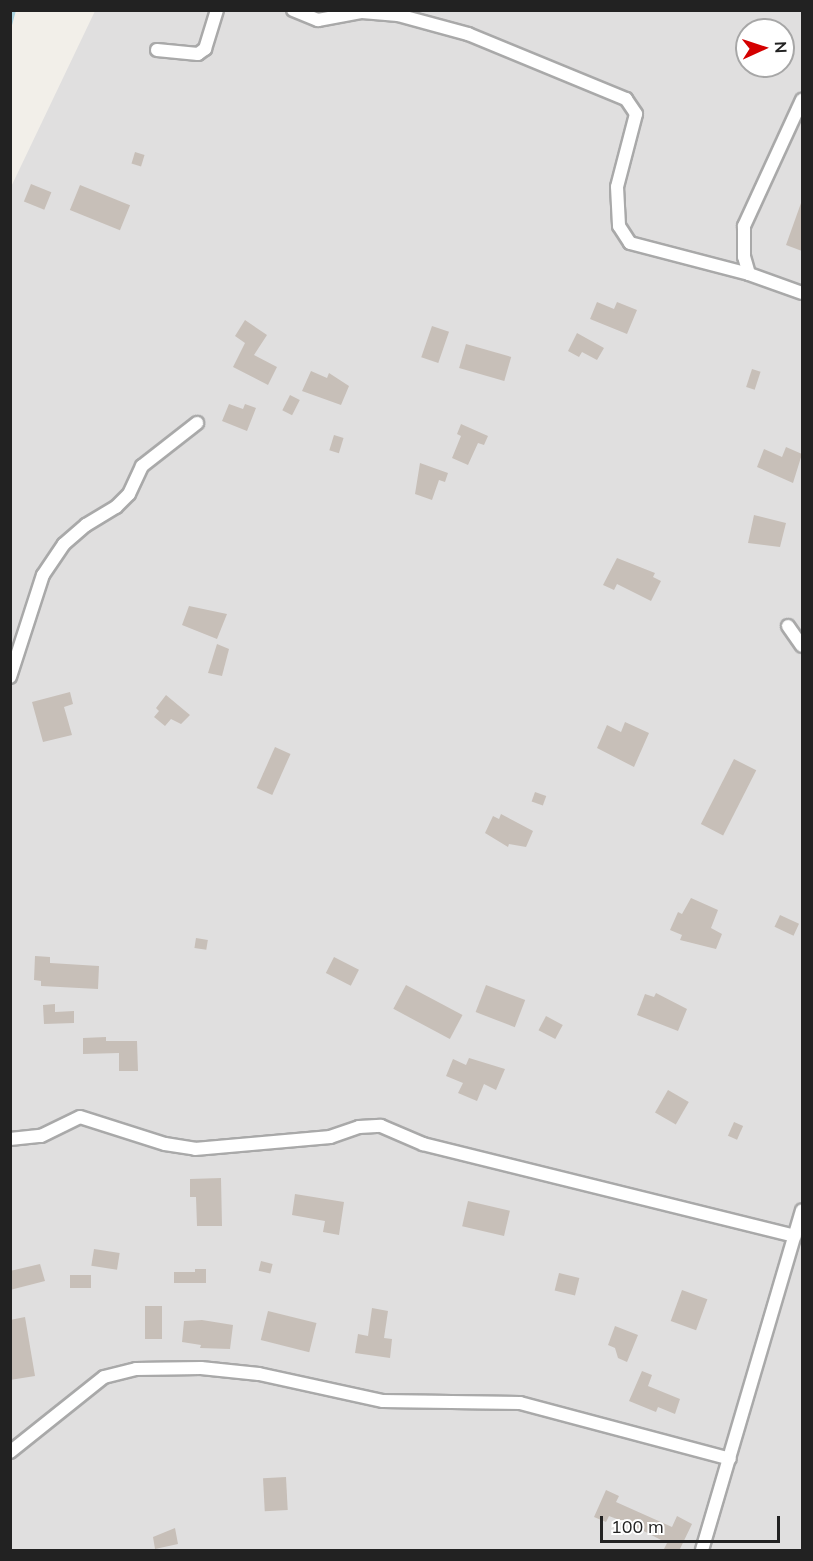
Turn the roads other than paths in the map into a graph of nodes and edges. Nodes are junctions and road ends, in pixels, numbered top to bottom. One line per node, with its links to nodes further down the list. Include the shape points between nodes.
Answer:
1 (218, 10): 4 (street, via 205,49 198,54)
2 (293, 10): 3 (street, via 318,20 362,12)
3 (396, 13): 6 (street, via 468,34 626,99 636,114 617,187 620,226 630,243)
4 (157, 50)
5 (802, 100): 6 (street, via 744,226 744,257)
6 (749, 274): 7 (street)
7 (802, 293)
8 (197, 423): 11 (street, via 142,466 129,494 116,507 64,544 43,575)
9 (788, 626): 10 (street)
10 (802, 646)
11 (10, 677)
12 (10, 1139): 14 (street, via 41,1136 80,1117 165,1144 195,1149 330,1137 358,1127 381,1126 423,1144)
13 (802, 1210): 14 (street)
14 (795, 1236): 17 (street)
15 (16, 1442): 16 (street); 17 (street, via 104,1377 136,1369 201,1368 259,1374 365,1400 520,1403)
16 (10, 1452)
17 (730, 1459): 18 (street)
18 (702, 1551)

